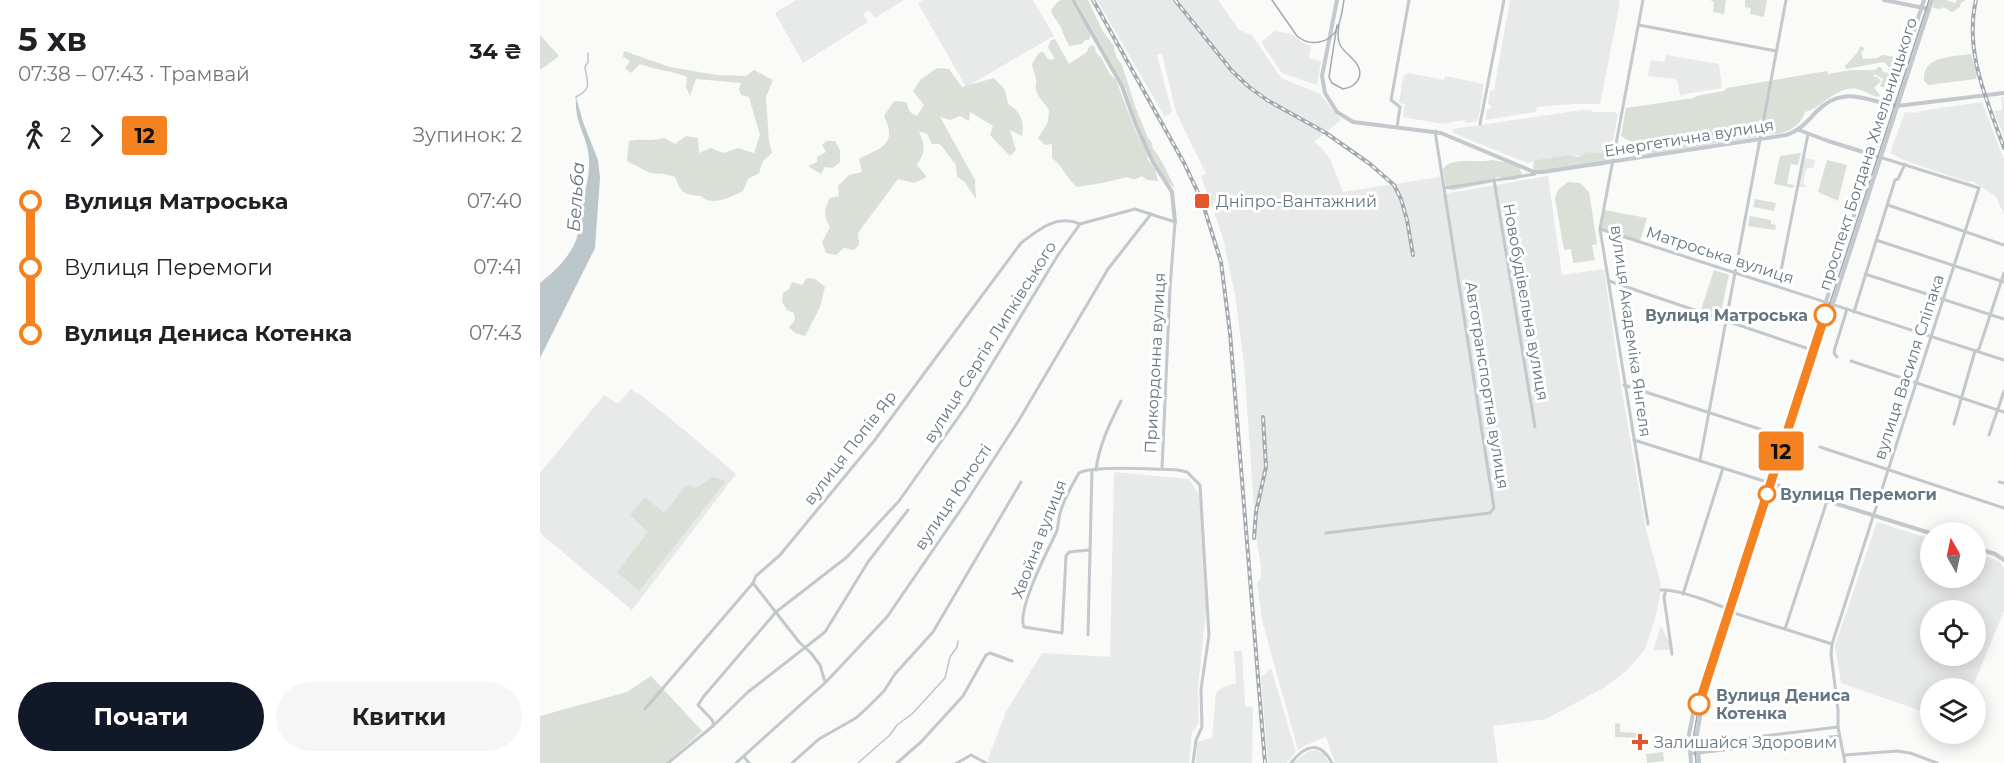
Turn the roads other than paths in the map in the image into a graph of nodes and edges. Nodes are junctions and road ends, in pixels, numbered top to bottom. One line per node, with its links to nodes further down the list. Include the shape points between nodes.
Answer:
1 (1073, 0): 32 (street, via 1122,86 1148,153 1172,192)
2 (1337, 0): 18 (main road, Енергетична вулиця, via 1322,76 1325,93 1346,119)
3 (1409, 0): 18 (street, via 1391,100 1400,107)
4 (1503, 0): 17 (street)
5 (1643, 0): 12 (street, вулиця Академіка Янгеля)
6 (1786, 0): 13 (street)
7 (1884, 0): 10 (street)
8 (1924, 0): 10 (main road, проспект Богдана Хмельницького)
9 (1932, 0): 11 (main road, проспект Богдана Хмельницького)
10 (1921, 7): 11 (street); 15 (main road, проспект Богдана Хмельницького)
11 (1929, 9): 16 (main road, проспект Богдана Хмельницького)
12 (1639, 25): 13 (street); 25 (street, вулиця Академіка Янгеля)
13 (1776, 51): 22 (street)
14 (2004, 93): 16 (street)
15 (1889, 104): 16 (main road, Енергетична вулиця); 19 (main road, Енергетична вулиця, via 1863,96 1837,99 1824,105); 23 (main road, проспект Богдана Хмельницького)
16 (1897, 106): 24 (main road, проспект Богдана Хмельницького)
17 (1480, 124)
18 (1397, 127): 20 (main road, Енергетична вулиця)
19 (1798, 130): 21 (main road); 22 (main road, Енергетична вулиця)
20 (1436, 131): 27 (main road, Енергетична вулиця, via 1527,170); 29 (street, Автотранспортна вулиця)
21 (1808, 134): 23 (main road); 44 (street)
22 (1760, 140): 25 (main road, Енергетична вулиця); 39 (street)
23 (1873, 155): 24 (street); 46 (main road, проспект Богдана Хмельницького)
24 (1880, 157): 26 (street); 47 (main road, проспект Богдана Хмельницького)
25 (1612, 162): 27 (main road, Енергетична вулиця); 34 (street, вулиця Академіка Янгеля)
26 (1905, 164): 30 (street, via 1895,180); 35 (street, вулиця Василя Сліпака, via 1979,188)
27 (1544, 172): 28 (street, Енергетична вулиця)
28 (1494, 180): 29 (street, Енергетична вулиця); 68 (street, Новобудівельна вулиця)
29 (1445, 188): 89 (street, Автотранспортна вулиця, via 1494,508 1490,513)
30 (1888, 205): 35 (street); 36 (street)
31 (1151, 214): 32 (street, вулиця Попів Яр); 33 (street, вулиця Попів Яр, via 1135,209); 104 (street, вулиця Юності, via 1108,269 1013,429 887,617)
32 (1175, 222): 75 (street, Прикордонна вулиця)
33 (1080, 224): 93 (street, вулиця Попів Яр, via 1070,220 1055,222 1021,243 874,441); 96 (street, вулиця Сергія Липківського, via 967,405 899,501 847,557)
34 (1600, 229): 39 (street, Матроська вулиця); 42 (street, вулиця Академіка Янгеля)
35 (1964, 231): 37 (street); 38 (street, вулиця Василя Сліпака)
36 (1876, 240): 38 (street); 41 (street)
37 (2004, 245)
38 (1953, 265): 43 (street); 45 (street, вулиця Василя Сліпака)
39 (1734, 272): 44 (street, Матроська вулиця); 52 (street)
40 (2004, 273): 43 (street)
41 (1865, 274): 45 (street); 49 (street)
42 (1609, 281): 52 (street); 60 (street, вулиця Академіка Янгеля)
43 (2003, 281): 50 (street)
44 (1778, 286): 46 (street, Матроська вулиця)
45 (1943, 298): 50 (street); 53 (street, вулиця Василя Сліпака)
46 (1824, 302): 47 (street, Матроська вулиця); 54 (main road, проспект Богдана Хмельницького)
47 (1831, 304): 48 (street, Матроська вулиця); 82 (main road, проспект Богдана Хмельницького)
48 (1847, 309): 49 (street, Матроська вулиця); 56 (street, via 1835,348)
49 (1854, 312): 53 (street, Матроська вулиця)
50 (1990, 314): 51 (street); 55 (street)
51 (2004, 319)
52 (1726, 320): 54 (street); 65 (street)
53 (1931, 335): 55 (street, Матроська вулиця); 59 (street, вулиця Василя Сліпака)
54 (1809, 349): 70 (main road, проспект Богдана Хмельницького)
55 (1975, 351): 57 (street, Матроська вулиця); 62 (street)
56 (1837, 357)
57 (2004, 360)
58 (1851, 361): 59 (street)
59 (1917, 384): 62 (street); 77 (street, вулиця Василя Сліпака)
60 (1624, 385): 65 (street); 71 (street, вулиця Академіка Янгеля)
61 (2004, 391): 64 (street)
62 (1962, 399): 64 (street); 67 (street)
63 (1121, 401): 76 (street)
64 (1998, 410): 66 (street); 69 (street)
65 (1708, 412): 70 (street); 73 (street)
66 (2004, 412)
67 (1954, 424)
68 (1535, 428)
69 (1989, 435)
70 (1781, 436): 79 (main road, проспект Богдана Хмельницького)
71 (1634, 440): 73 (street); 87 (street, вулиця Академіка Янгеля)
72 (1820, 447): 77 (street)
73 (1700, 460): 74 (street)
74 (1723, 468): 79 (street); 94 (street)
75 (1162, 469): 76 (street); 122 (street, Прикордонна вулиця, via 1187,472 1200,485 1209,635 1201,689 1202,727)
76 (1094, 470): 90 (street); 90 (street, Хвойна вулиця, via 1079,473 1063,504 1057,531 1026,602 1024,627 1062,633 1067,554)
77 (1889, 470): 84 (street); 86 (street, вулиця Василя Сліпака)
78 (1021, 482): 118 (street, via 933,633 867,708 819,739)
79 (1766, 482): 82 (street); 95 (main road, проспект Богдана Хмельницького)
80 (1999, 482): 81 (street)
81 (2004, 483)
82 (1773, 484): 83 (street); 97 (main road, проспект Богдана Хмельницького)
83 (1827, 501): 86 (street); 98 (street)
84 (2004, 508)
85 (909, 510): 101 (street, via 868,562 825,632)
86 (1874, 515): 88 (street); 100 (street, вулиця Василя Сліпака)
87 (1648, 524)
88 (1920, 530)
89 (1326, 532)
90 (1089, 550): 99 (street)
91 (1986, 551): 92 (street)
92 (2004, 560)
93 (753, 583): 96 (street); 105 (street, вулиця Попів Яр)
94 (1683, 594): 95 (street); 102 (street, via 1663,590)
95 (1726, 608): 97 (street); 110 (main road, проспект Богдана Хмельницького, via 1693,711)
96 (776, 612): 101 (street); 106 (street, вулиця Сергія Липківського, via 698,705)
97 (1732, 612): 98 (street); 109 (main road, проспект Богдана Хмельницького, via 1700,712)
98 (1785, 629): 100 (street)
99 (1088, 635)
100 (1832, 644): 107 (street, вулиця Василя Сліпака)
101 (804, 648): 104 (street, via 820,665); 106 (street, via 748,692)
102 (1672, 654)
103 (1012, 661): 119 (street, via 990,652 963,696)
104 (825, 682): 114 (street, вулиця Юності)
105 (645, 709)
106 (713, 726): 115 (street)
107 (1838, 728): 108 (street, вулиця Василя Сліпака); 109 (street)
108 (1839, 736): 111 (street); 113 (street, вулиця Василя Сліпака)
109 (1697, 744): 110 (street); 111 (main road, проспект Богдана Хмельницького)
110 (1690, 745): 112 (main road, проспект Богдана Хмельницького)
111 (1698, 753): 112 (street); 126 (main road, проспект Богдана Хмельницького)
112 (1690, 754): 125 (main road, проспект Богдана Хмельницького)
113 (1844, 755): 127 (street, вулиця Василя Сліпака); 128 (street, via 1897,751)
114 (744, 757): 116 (street, вулиця Юності); 117 (street)
115 (668, 763)
116 (736, 763)
117 (749, 763)
118 (792, 763)
119 (897, 763)
120 (957, 763): 121 (street, via 971,755)
121 (986, 763)
122 (1193, 763)
123 (1291, 763): 124 (street, via 1315,747 1326,753)
124 (1332, 763)
125 (1692, 763)
126 (1699, 763)
127 (1845, 763)
128 (1937, 763)

